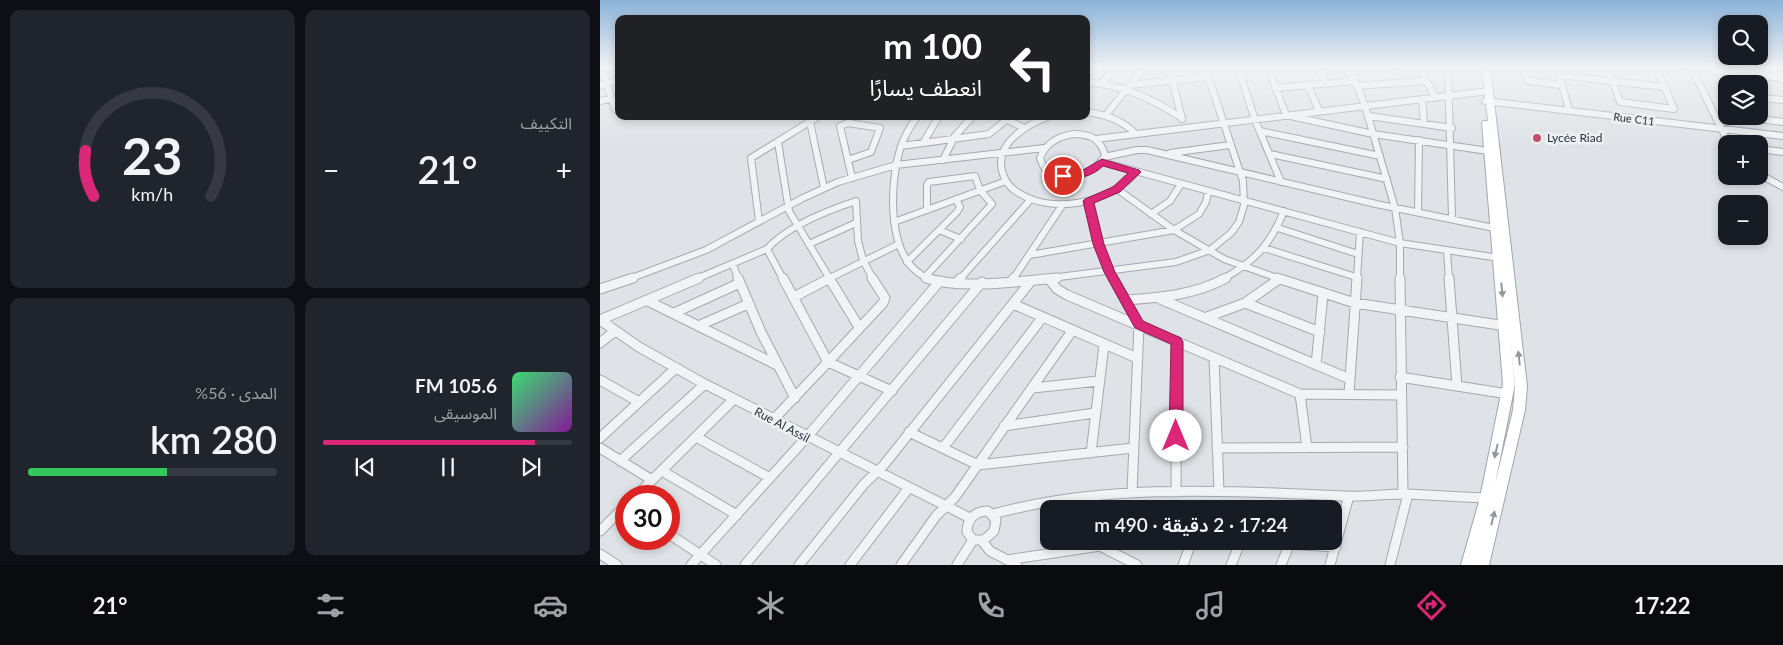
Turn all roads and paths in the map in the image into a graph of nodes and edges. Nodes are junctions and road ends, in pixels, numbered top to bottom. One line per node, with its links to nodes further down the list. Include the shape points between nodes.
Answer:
1 (610, 93): 17 (street)
2 (1123, 93): 28 (street)
3 (1141, 93): 31 (street)
4 (1175, 93): 31 (street)
5 (1213, 93): 45 (street)
6 (1247, 93): 40 (street)
7 (1277, 93): 29 (street)
8 (1312, 93): 26 (street)
9 (1360, 93): 23 (street)
10 (1433, 93): 18 (street)
11 (1563, 93): 25 (street)
12 (1617, 93): 13 (street, via 1620,102 1674,109)
13 (1667, 93)
14 (1704, 93): 50 (street)
15 (1450, 96): 16 (street, Rue C11); 18 (street, Rue C11); 49 (street)
16 (1487, 96): 25 (street, Rue C11); 66 (main road); 106 (main road)
17 (612, 98): 22 (street); 24 (street)
18 (1435, 98): 19 (street, Rue C11)
19 (1422, 99): 23 (street, Rue C11); 46 (street)
20 (1768, 99): 21 (street)
21 (1783, 100)
22 (600, 101)
23 (1365, 106): 26 (street, Rue C11); 30 (street)
24 (615, 109)
25 (1568, 110): 50 (street, Rue C11)
26 (1319, 111): 29 (street, Rue C11)
27 (1090, 113): 28 (street)
28 (1106, 115): 52 (street, via 1123,122)
29 (1286, 115): 40 (street, Rue C11); 53 (street)
30 (1369, 116): 46 (street); 53 (street)
31 (1182, 118): 48 (street)
32 (813, 120): 42 (street)
33 (851, 120): 44 (street)
34 (915, 120): 63 (street)
35 (937, 120): 60 (street)
36 (969, 120): 56 (street)
37 (1006, 120): 56 (street, via 988,134)
38 (1011, 120): 47 (street)
39 (1041, 120): 47 (street)
40 (1256, 120): 45 (street, Rue C11); 51 (street)
41 (1768, 120): 43 (street)
42 (810, 122): 59 (street); 84 (street)
43 (1783, 122)
44 (848, 123): 73 (street, via 840,127); 73 (street, via 881,129 871,152)
45 (1222, 123): 48 (street, Rue C11); 62 (street)
46 (1424, 124): 49 (street)
47 (1024, 128): 68 (street, via 1012,138)
48 (1185, 128): 52 (street, Rue C11)
49 (1452, 128): 61 (street)
50 (1722, 129): 54 (street); 55 (street, Rue C11)
51 (1260, 131): 70 (street); 71 (street)
52 (1136, 134): 57 (street, Rue C11)
53 (1373, 134): 58 (street); 71 (street)
54 (1725, 135)
55 (1783, 136)
56 (953, 138): 60 (street); 74 (street)
57 (1096, 139): 64 (street, via 1066,135); 72 (street, via 1104,148)
58 (1419, 140): 61 (street); 98 (street)
59 (778, 142): 94 (street); 101 (street, via 750,160)
60 (923, 143): 63 (street)
61 (1451, 144): 66 (street); 100 (street)
62 (1230, 145): 69 (street); 77 (street)
63 (900, 146): 75 (street)
64 (1044, 148): 68 (street); 72 (street, via 1040,155 1042,165 1059,176 1082,175 1095,169)
65 (1768, 150): 67 (street)
66 (1488, 151): 106 (main road)
67 (1783, 152)
68 (1003, 153): 74 (street); 81 (street, via 1001,166)
69 (1166, 154): 72 (street, via 1137,150); 77 (street)
70 (1270, 154): 79 (street); 82 (street)
71 (1380, 156): 79 (street)
72 (1103, 159): 76 (street)
73 (848, 160): 78 (street)
74 (943, 160): 75 (street)
75 (896, 165): 78 (street); 102 (street)
76 (1136, 172): 83 (street); 87 (street)
77 (1241, 173): 82 (street); 92 (street)
78 (852, 178): 84 (street)
79 (1387, 179): 95 (street)
80 (1768, 179): 85 (street)
81 (1006, 181): 86 (street); 89 (street, via 1014,190)
82 (1281, 182): 95 (street)
83 (1180, 184): 88 (street); 99 (street, via 1170,201)
84 (824, 188): 94 (street)
85 (1783, 188)
86 (980, 190): 90 (street); 96 (street, via 976,176 930,182 927,185); 110 (street, via 992,206)
87 (1117, 190): 91 (street); 99 (street)
88 (1208, 192): 92 (street); 108 (street, via 1199,214)
89 (1031, 198): 93 (street); 135 (street)
90 (956, 199): 96 (street); 107 (street, via 959,209)
91 (1088, 201): 93 (street); 114 (street)
92 (1244, 201): 97 (street); 117 (street, via 1236,227)
93 (1063, 204): 120 (street)
94 (790, 205): 101 (street); 104 (street)
95 (1395, 208): 98 (street); 111 (street)
96 (927, 210): 102 (street)
97 (1284, 211): 105 (street); 109 (street)
98 (1418, 212): 100 (street)
99 (1151, 214): 108 (street)
100 (1452, 219): 106 (street)
101 (759, 221): 138 (street, via 706,250)
102 (894, 222): 113 (street)
103 (856, 223): 104 (street, via 856,200); 112 (street); 122 (street)
104 (798, 227): 112 (street); 116 (street, via 771,243)
105 (1278, 228): 115 (street); 119 (street)
106 (1501, 229): 121 (main road); 215 (main road, one-way to 106, via 1521,386)
107 (939, 230): 110 (street); 123 (street)
108 (1174, 230): 114 (street); 117 (street)
109 (1360, 232): 111 (street); 119 (street)
110 (961, 239): 127 (street)
111 (1400, 243): 118 (street); 148 (street)
112 (809, 244): 129 (street)
113 (899, 244): 122 (street); 123 (street)
114 (1099, 244): 120 (street); 126 (street)
115 (1264, 248): 125 (street); 128 (street)
116 (767, 249): 124 (street); 140 (street)
117 (1210, 250): 125 (street); 126 (street, via 1194,257)
118 (1447, 251): 121 (street); 152 (street)
119 (1358, 254): 128 (street)
120 (1030, 255): 133 (street)
121 (1499, 258): 156 (main road, one-way to 156)
122 (863, 260): 129 (street); 157 (street, via 885,298)
123 (907, 262): 127 (street, via 912,270)
124 (733, 264): 137 (street); 143 (street)
125 (1244, 267): 131 (street); 141 (street, via 1204,287)
126 (1110, 272): 130 (street); 142 (street)
127 (925, 277): 132 (street)
128 (1356, 277): 145 (street)
129 (828, 278): 140 (street); 157 (street)
130 (1049, 279): 134 (street); 154 (street, via 1067,295)
131 (1279, 279): 139 (street); 144 (street)
132 (940, 281): 135 (street); 170 (street)
133 (1012, 281): 134 (street); 136 (street)
134 (1031, 281): 147 (street)
135 (958, 282): 136 (street)
136 (982, 282): 178 (street)
137 (740, 283): 146 (street); 149 (street)
138 (600, 289)
139 (1324, 294): 145 (street); 160 (street)
140 (794, 297): 166 (street)
141 (1160, 299): 142 (street); 150 (street)
142 (1125, 300): 154 (street)
143 (648, 301): 149 (street); 153 (street)
144 (1245, 303): 150 (street); 160 (street)
145 (1355, 303): 148 (street); 172 (street)
146 (748, 304): 155 (street); 167 (street)
147 (1013, 304): 151 (street); 189 (street)
148 (1400, 310): 152 (street); 171 (street)
149 (674, 313): 155 (street)
150 (1207, 317): 168 (street)
151 (1042, 318): 159 (street); 195 (street)
152 (1452, 318): 156 (street); 176 (street)
153 (600, 320): 158 (street, Rue Al Assil)
154 (1139, 325): 161 (street); 164 (street)
155 (698, 326): 167 (street)
156 (1506, 326): 181 (main road)
157 (859, 327): 166 (street)
158 (615, 331): 162 (street); 169 (street, Rue Al Assil)
159 (1072, 331): 163 (street); 177 (street)
160 (1320, 332): 168 (street)
161 (1177, 342): 165 (street); 211 (street)
162 (600, 343)
163 (1104, 345): 164 (street); 174 (street)
164 (1137, 358): 196 (street)
165 (1214, 358): 179 (street); 197 (street)
166 (828, 362): 170 (street); 183 (street)
167 (777, 365): 183 (street)
168 (1316, 365): 172 (street)
169 (676, 368): 175 (street, Rue Al Assil); 185 (street)
170 (858, 377): 178 (street); 192 (street)
171 (1400, 377): 176 (street); 182 (street)
172 (1350, 379): 180 (street)
173 (600, 380): 185 (street)
174 (1098, 381): 177 (street); 186 (street)
175 (704, 384): 184 (street, Rue Al Assil); 201 (street)
176 (1456, 386): 181 (street)
177 (1032, 388): 188 (street)
178 (892, 392): 200 (street)
179 (1300, 394): 180 (street); 198 (street)
180 (1349, 394): 182 (street)
181 (1508, 394): 214 (main road, one-way to 214)
182 (1400, 395): 193 (street)
183 (795, 398): 187 (street)
184 (733, 400): 187 (street, Rue Al Assil); 191 (street)
185 (639, 402): 190 (street)
186 (1095, 413): 188 (street); 199 (street)
187 (773, 420): 192 (street, Rue Al Assil)
188 (1004, 426): 202 (street)
189 (909, 432): 195 (street); 204 (street)
190 (602, 433)
191 (696, 437): 203 (street); 205 (street)
192 (806, 438): 200 (street, Rue Al Assil); 205 (street)
193 (1403, 447): 198 (street); 212 (street)
194 (600, 448): 201 (street)
195 (943, 448): 202 (street)
196 (1134, 448): 199 (street); 210 (street)
197 (1218, 448): 198 (street); 209 (street)
198 (1307, 448)
199 (1092, 453): 202 (street)
200 (839, 455): 204 (street, Rue Al Assil); 237 (street)
201 (620, 462): 206 (street)
202 (978, 465): 216 (street)
203 (662, 471): 206 (street); 217 (street)
204 (877, 473): 208 (street, Rue Al Assil); 238 (street, via 864,484)
205 (770, 478): 217 (street)
206 (652, 480): 207 (street)
207 (647, 485)
208 (908, 489): 216 (street, Rue Al Assil); 239 (street)
209 (1219, 491): 211 (street); 213 (street)
210 (1132, 492): 211 (street); 218 (street)
211 (1176, 492)
212 (1406, 494): 213 (street); 214 (street); 248 (street)
213 (1350, 496): 221 (street)
214 (1486, 498): 215 (street); 249 (main road)
215 (1498, 500): 250 (main road, one-way to 215)
216 (945, 506): 220 (street, Rue Al Assil); 240 (street)
217 (737, 514): 232 (street)
218 (993, 514): 220 (street, via 982,511); 223 (street, via 996,529 989,537)
219 (615, 517): 222 (street)
220 (970, 518): 223 (street, via 967,532)
221 (1342, 525)
222 (600, 531)
223 (977, 540): 233 (street); 241 (street)
224 (680, 541): 232 (street)
225 (1073, 550): 233 (street)
226 (1108, 550): 243 (street)
227 (1189, 550): 244 (street)
228 (1237, 550): 245 (street)
229 (1287, 550): 246 (street)
230 (1335, 550): 247 (street)
231 (600, 554): 234 (street)
232 (700, 555): 235 (street); 236 (street)
233 (1007, 560): 242 (street)
234 (617, 565)
235 (691, 565)
236 (716, 565)
237 (745, 565)
238 (799, 565)
239 (850, 565)
240 (901, 565)
241 (957, 565)
242 (1017, 565)
243 (1137, 565)
244 (1183, 565)
245 (1231, 565)
246 (1281, 565)
247 (1330, 565)
248 (1390, 565)
249 (1468, 565)
250 (1482, 565)

